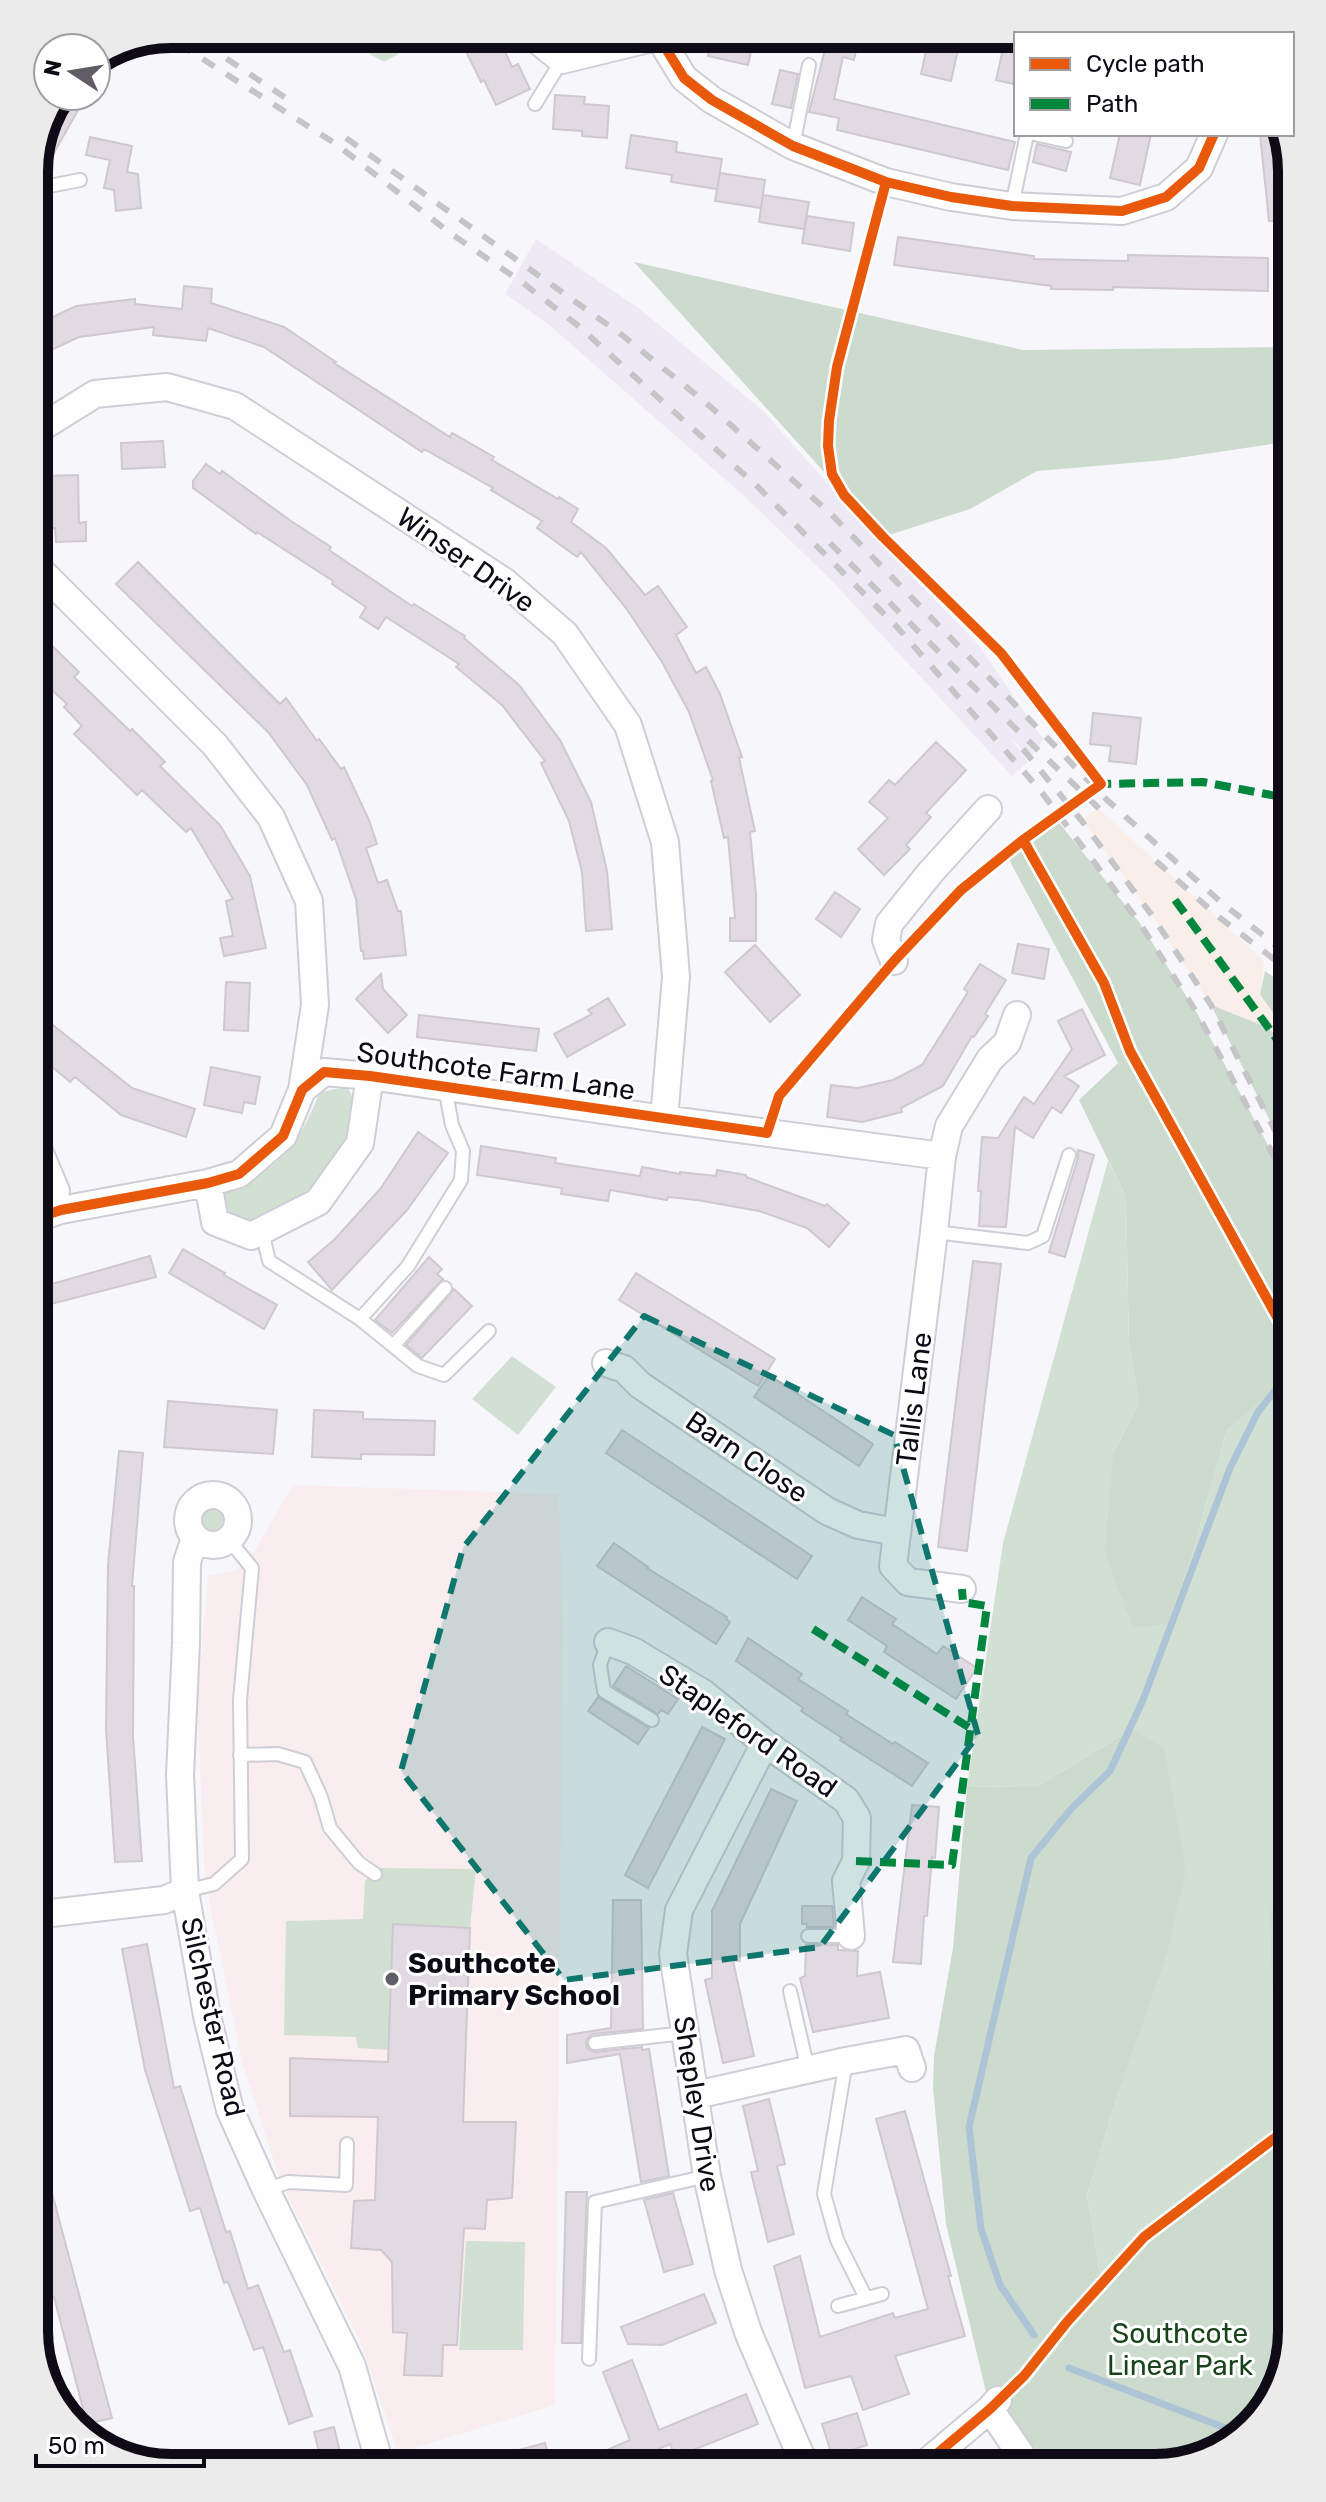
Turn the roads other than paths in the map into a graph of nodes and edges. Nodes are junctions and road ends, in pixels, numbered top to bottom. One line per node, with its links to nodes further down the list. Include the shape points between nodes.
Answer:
1 (547, 48): 4 (street)
2 (611, 48): 4 (street)
3 (666, 48): 11 (street, via 693,86)
4 (562, 60): 6 (lane)
5 (809, 65): 11 (lane)
6 (535, 104)
7 (1027, 136): 14 (lane)
8 (1043, 136): 10 (lane)
9 (1213, 136): 14 (street, via 1199,168 1166,197 1122,211)
10 (1066, 141)
11 (793, 146): 14 (street, via 886,182)
12 (80, 180): 13 (lane)
13 (48, 186)
14 (1012, 206)
15 (48, 423): 23 (street, Winser Drive, via 95,394 167,387 235,406 505,582 565,634 628,725 665,842 676,977)
16 (48, 578): 22 (street, via 215,745 271,817 309,901 315,1005)
17 (988, 809): 18 (street, via 889,924 886,940)
18 (894, 961)
19 (1017, 1015): 25 (street, Tallis Lane, via 1007,1043 990,1059 949,1126)
20 (370, 1076): 21 (street, Southcote Farm Lane); 22 (street, Southcote Farm Lane, via 324,1072); 30 (street, via 360,1143 318,1202)
21 (445, 1087): 23 (street, Southcote Farm Lane); 33 (lane, via 463,1151 461,1180 408,1266)
22 (302, 1090): 27 (street, via 283,1136 239,1174)
23 (664, 1119): 25 (street, Southcote Farm Lane)
24 (1069, 1155): 31 (lane, via 1043,1236 1028,1243)
25 (942, 1156): 31 (street, Tallis Lane)
26 (48, 1172): 28 (street)
27 (208, 1183): 29 (street); 30 (street, via 215,1222 251,1236)
28 (56, 1191)
29 (48, 1214)
30 (262, 1231): 33 (lane, via 269,1261)
31 (934, 1232): 37 (street, Tallis Lane)
32 (445, 1288): 35 (lane)
33 (360, 1319): 35 (lane)
34 (489, 1331): 35 (lane, via 444,1375 418,1366)
35 (393, 1346)
36 (606, 1363): 37 (street, Barn Close, via 624,1369 827,1511 858,1525)
37 (897, 1532): 40 (street, Tallis Lane, via 893,1566 908,1582)
38 (195, 1538): 39 (street, via 210,1546); 39 (street, Silchester Road, via 187,1515 196,1501 211,1494 227,1499 237,1512 237,1529); 46 (street, Silchester Road, via 187,1562 180,1775)
39 (229, 1540): 44 (lane, via 252,1568)
40 (962, 1589)
41 (608, 1642): 42 (lane, via 600,1665 604,1691); 43 (street, Stapleford Road, via 703,1693)
42 (652, 1720)
43 (765, 1743): 49 (street, Stapleford Road, via 846,1800 857,1818 856,1861 846,1881); 51 (street, Shepley Drive, via 679,1910 673,1954)
44 (240, 1755): 45 (lane, via 278,1754 305,1762 330,1828); 46 (lane, via 242,1859 214,1884)
45 (375, 1874)
46 (185, 1891): 47 (street, via 164,1900); 59 (street, Silchester Road, via 230,2110)
47 (48, 1913)
48 (808, 1936): 49 (lane)
49 (851, 1936)
50 (790, 1991): 55 (lane)
51 (685, 2033): 52 (lane); 56 (street, Shepley Drive)
52 (595, 2043)
53 (846, 2061): 54 (street, via 906,2050); 55 (street); 61 (lane, via 824,2194 837,2240)
54 (912, 2068)
55 (808, 2070): 56 (street)
56 (696, 2095): 58 (street, Shepley Drive)
57 (347, 2144): 59 (lane, via 346,2185 288,2182)
58 (707, 2176): 63 (lane, via 595,2202); 65 (street, Shepley Drive, via 748,2332)
59 (266, 2190): 64 (street, Silchester Road, via 352,2366)
60 (882, 2294): 61 (lane)
61 (866, 2298): 62 (lane)
62 (838, 2306)
63 (589, 2359)
64 (377, 2454)
65 (800, 2454)
66 (936, 2454): 67 (street, via 994,2405)
67 (1022, 2454)

